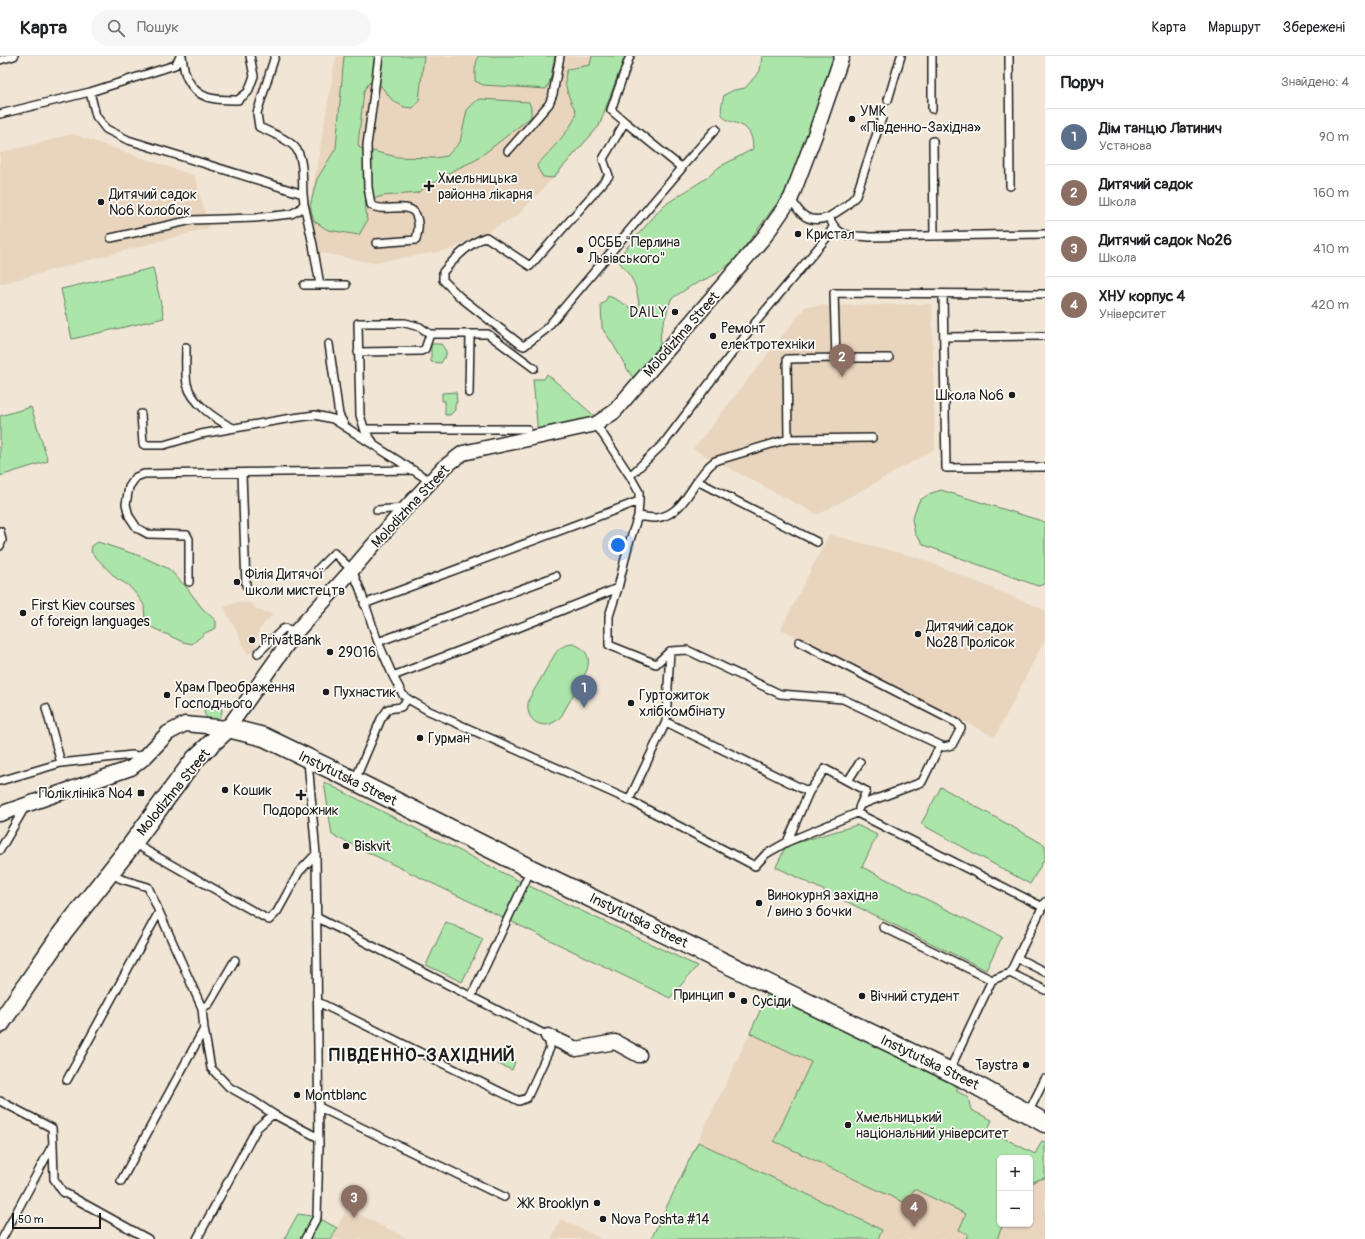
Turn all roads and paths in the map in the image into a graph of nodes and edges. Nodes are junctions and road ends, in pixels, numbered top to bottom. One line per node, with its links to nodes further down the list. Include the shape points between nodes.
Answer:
1 (14, 56): 12 (lane)
2 (181, 56): 3 (lane, via 187,78 198,93 215,100 238,100 248,92 254,76); 13 (lane, via 175,65)
3 (250, 56)
4 (275, 56): 24 (lane, via 257,113 259,127 296,149 301,161)
5 (379, 56): 32 (lane, via 367,145 371,205 376,208 408,208 414,211 419,228 416,240)
6 (560, 56): 21 (lane, via 549,104)
7 (630, 56): 18 (lane, via 611,110)
8 (842, 56): 25 (street, Molodizhna Street)
9 (901, 56): 14 (lane)
10 (932, 56): 15 (lane)
11 (1009, 56): 23 (lane)
12 (0, 60)
13 (90, 92): 16 (lane); 24 (lane, via 96,116 106,129 128,140)
14 (888, 100)
15 (932, 109)
16 (0, 114)
17 (882, 118): 27 (lane, via 856,196)
18 (625, 122): 22 (lane); 22 (lane, via 603,159 609,176 530,266 486,237 479,239 454,259 442,272 443,280 484,316 524,346 545,330)
19 (716, 129): 22 (lane)
20 (933, 141): 30 (lane)
21 (508, 151)
22 (681, 168)
23 (1010, 186)
24 (303, 194): 26 (lane)
25 (791, 198): 27 (lane, via 803,215 813,220); 50 (street, Molodizhna Street, via 765,236 614,412)
26 (304, 204): 31 (lane, via 291,214 192,220); 34 (lane)
27 (829, 217): 28 (lane)
28 (833, 227): 30 (lane, via 844,234 862,236); 61 (lane, via 755,323 664,443)
29 (1045, 234): 30 (lane)
30 (934, 236)
31 (111, 238)
32 (376, 243)
33 (304, 285): 34 (lane)
34 (320, 285): 35 (lane)
35 (346, 285)
36 (943, 294): 37 (lane); 41 (lane); 45 (lane, via 834,293)
37 (1045, 294)
38 (430, 334): 39 (lane); 44 (lane, via 425,349 421,351); 44 (lane, via 420,327 405,323 359,320)
39 (470, 334): 47 (lane, via 488,334); 48 (lane)
40 (1045, 336): 41 (lane)
41 (944, 337): 58 (lane, via 946,468)
42 (329, 344): 51 (lane, via 339,415)
43 (186, 347): 52 (lane, via 187,384 193,396 218,420)
44 (358, 352): 53 (lane, via 360,415)
45 (836, 358): 46 (lane); 56 (lane, via 787,359)
46 (889, 358)
47 (534, 368)
48 (469, 393)
49 (141, 414): 52 (lane, via 145,446 164,445)
50 (596, 424): 61 (lane); 62 (street, Molodizhna Street, via 463,453 442,468)
51 (345, 426): 52 (lane, via 333,419 315,415); 57 (lane)
52 (233, 428)
53 (365, 429): 54 (lane); 57 (lane)
54 (527, 429)
55 (872, 438): 56 (lane)
56 (788, 439): 63 (lane, via 715,461)
57 (375, 446): 59 (lane)
58 (1045, 467)
59 (413, 470): 60 (lane); 62 (lane)
60 (242, 473): 74 (lane, via 144,474 136,477 129,487 126,504 129,516 137,528 148,534 188,534); 75 (lane)
61 (630, 476): 64 (lane, via 639,492)
62 (430, 481): 65 (street, Molodizhna Street)
63 (697, 481): 67 (lane, via 682,504 672,512 656,518); 69 (lane)
64 (640, 501): 67 (lane); 77 (lane)
65 (406, 508): 66 (lane); 72 (street, Molodizhna Street)
66 (377, 510)
67 (638, 516): 76 (lane)
68 (0, 532): 70 (lane)
69 (817, 542)
70 (0, 546)
71 (318, 569): 72 (lane, via 334,553)
72 (352, 570): 77 (lane); 78 (street, Molodizhna Street)
73 (556, 576): 79 (lane)
74 (189, 582)
75 (246, 585)
76 (618, 588): 81 (lane, via 609,616 609,645 656,664); 83 (lane)
77 (364, 604): 79 (lane)
78 (295, 633): 82 (lane, via 283,629); 87 (street, Molodizhna Street)
79 (378, 642): 83 (lane)
80 (798, 642): 88 (lane, via 957,723 961,728 952,745)
81 (670, 651): 86 (lane); 88 (lane, via 687,650 780,694 843,700)
82 (258, 653)
83 (393, 676): 84 (lane)
84 (408, 700): 94 (lane, via 401,707 388,709 381,719); 97 (lane)
85 (46, 708): 92 (lane)
86 (666, 722): 96 (lane); 97 (lane)
87 (228, 728): 89 (street, via 185,724 168,734); 90 (street, Instytutska Street, via 264,737); 102 (street, Molodizhna Street, via 195,759)
88 (940, 745): 99 (lane, via 922,782)
89 (145, 757): 92 (lane, via 132,755); 98 (street, via 131,768)
90 (308, 758): 94 (street, Instytutska Street); 105 (lane)
91 (860, 762): 95 (lane)
92 (61, 763): 93 (lane)
93 (0, 779)
94 (355, 781): 106 (street, Instytutska Street)
95 (848, 781): 96 (lane, via 825,769); 99 (lane, via 866,791)
96 (809, 792): 103 (lane)
97 (629, 800): 103 (lane, via 755,866 766,854)
98 (26, 805): 100 (street); 104 (lane)
99 (860, 805): 101 (lane)
100 (0, 814)
101 (856, 814): 103 (lane); 108 (lane)
102 (134, 841): 105 (lane, via 142,848 269,920 299,872); 107 (street, Molodizhna Street)
103 (787, 842)
104 (0, 850)
105 (316, 854): 110 (lane)
106 (532, 869): 118 (lane); 125 (street, Instytutska Street)
107 (109, 872): 109 (lane, via 121,879 148,887); 121 (street, Molodizhna Street, via 63,932)
108 (1044, 905): 112 (lane)
109 (159, 912): 120 (lane); 127 (lane)
110 (316, 917): 118 (lane); 119 (lane)
111 (883, 927): 116 (lane)
112 (1017, 958): 114 (lane); 115 (lane)
113 (235, 960): 120 (lane, via 210,1004)
114 (1045, 972)
115 (1010, 973): 116 (lane); 117 (lane)
116 (992, 980): 125 (lane)
117 (1045, 990)
118 (471, 997): 123 (lane)
119 (318, 1002): 123 (lane, via 519,1101 527,1098 550,1048); 129 (lane)
120 (202, 1008): 122 (lane)
121 (0, 1024)
122 (204, 1029): 131 (lane, via 211,1068 229,1087); 135 (lane)
123 (548, 1036): 124 (street, via 576,1049 615,1042)
124 (639, 1055)
125 (949, 1072): 130 (street, Instytutska Street)
126 (1045, 1079): 130 (lane)
127 (67, 1080)
128 (0, 1100): 134 (lane, via 52,1128)
129 (319, 1107): 133 (lane); 136 (lane)
130 (1028, 1113): 132 (street, Instytutska Street)
131 (273, 1114): 133 (lane); 139 (lane, via 257,1128)
132 (1045, 1123)
133 (319, 1138): 140 (lane, via 317,1218)
134 (53, 1144): 137 (lane); 138 (lane, via 54,1179 63,1192)
135 (121, 1181)
136 (504, 1196)
137 (2, 1239)
138 (148, 1239)
139 (197, 1239)
140 (305, 1239)

